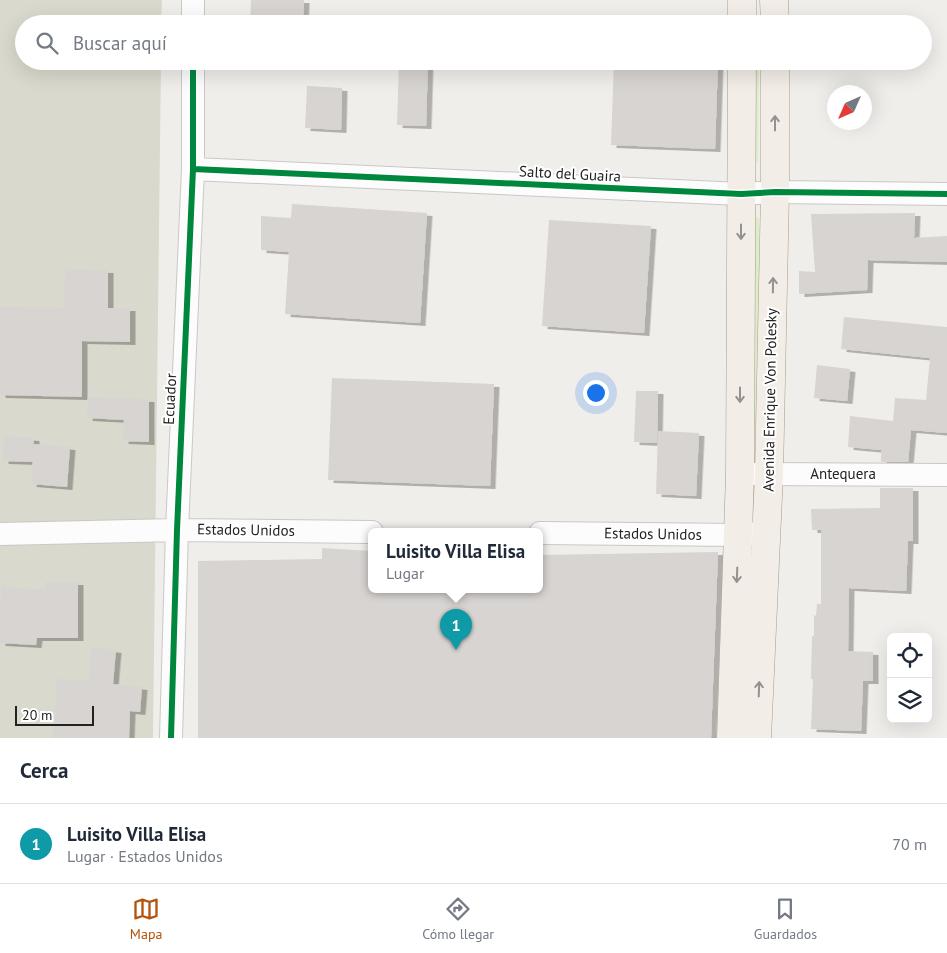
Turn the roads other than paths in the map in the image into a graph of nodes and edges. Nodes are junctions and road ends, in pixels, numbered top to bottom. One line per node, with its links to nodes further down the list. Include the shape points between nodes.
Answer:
1 (193, 0): 4 (street)
2 (742, 0): 5 (main road)
3 (774, 0): 6 (main road)
4 (193, 15)
5 (742, 15)
6 (774, 15)
7 (193, 70): 10 (street, Ecuador)
8 (742, 70): 12 (main road, Avenida Enrique Von Polesky)
9 (775, 70): 11 (main road, Avenida Enrique Von Polesky, one-way to 9)
10 (193, 170): 12 (street, Salto del Guaira); 17 (street, Ecuador)
11 (775, 192): 12 (street, Salto del Guaira); 13 (street, Salto del Guaira); 15 (main road, Avenida Enrique Von Polesky, one-way to 11)
12 (741, 194): 14 (main road, Avenida Enrique Von Polesky, one-way to 14)
13 (947, 194)
14 (740, 474): 15 (street, Antequera); 22 (main road, Avenida Enrique Von Polesky)
15 (769, 474): 16 (street, Antequera); 20 (main road, Avenida Enrique Von Polesky)
16 (947, 475)
17 (177, 530): 18 (street, Estados Unidos); 21 (street, Estados Unidos); 23 (street, Ecuador)
18 (368, 532)
19 (543, 533): 22 (street, Estados Unidos)
20 (766, 533): 22 (street, Estados Unidos); 25 (main road, Avenida Enrique Von Polesky, one-way to 20)
21 (0, 534)
22 (738, 535): 24 (main road, Avenida Enrique Von Polesky, one-way to 24)
23 (171, 738)
24 (731, 738)
25 (757, 738)

